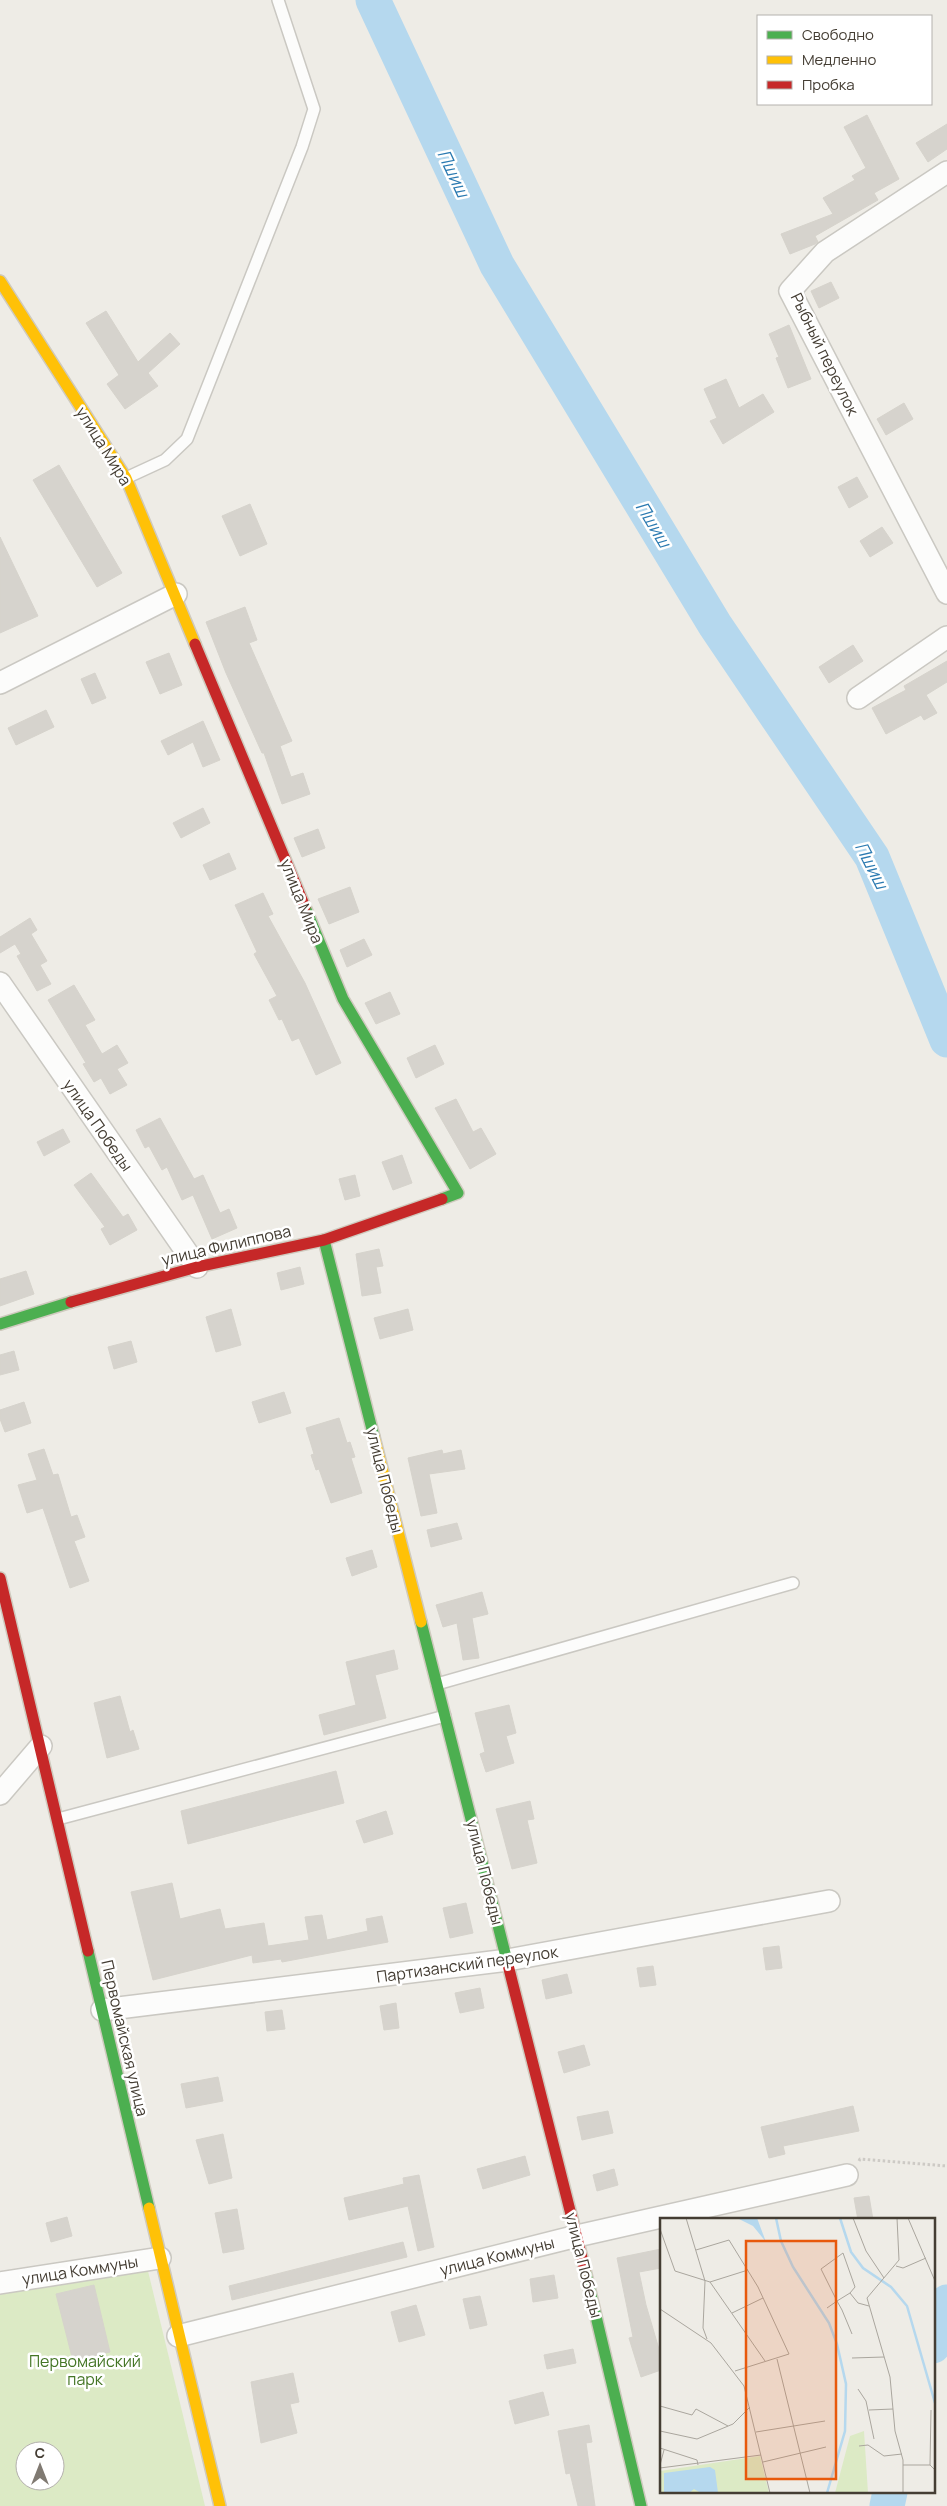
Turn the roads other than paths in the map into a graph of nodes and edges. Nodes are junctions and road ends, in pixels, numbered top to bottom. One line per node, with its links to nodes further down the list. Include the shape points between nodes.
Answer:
1 (278, 0): 5 (lane, via 314,109 302,147 187,439 165,460)
2 (947, 172): 6 (street, Рыбный переулок, via 825,252 790,291)
3 (0, 281): 4 (street, улица Мира)
4 (8, 309): 5 (street, улица Мира)
5 (126, 478): 7 (street, улица Мира)
6 (947, 593)
7 (176, 594): 9 (street); 12 (street, улица Мира, via 343,999)
8 (947, 637): 10 (street)
9 (0, 683)
10 (858, 698)
11 (0, 983): 14 (street, улица Победы)
12 (458, 1193): 13 (street, улица Филиппова)
13 (324, 1240): 14 (street, улица Филиппова); 18 (street, улица Победы)
14 (197, 1268): 15 (street, улица Филиппова)
15 (0, 1324)
16 (0, 1578): 20 (street, Первомайская улица)
17 (793, 1583): 18 (lane)
18 (437, 1684): 19 (street, улица Победы)
19 (445, 1716): 22 (lane); 24 (street, улица Победы)
20 (41, 1746): 21 (street); 22 (street, Первомайская улица)
21 (0, 1794)
22 (58, 1819): 25 (street, Первомайская улица)
23 (829, 1901): 24 (street, Партизанский переулок)
24 (508, 1960): 25 (street, Партизанский переулок); 27 (street, улица Победы)
25 (102, 2010): 28 (street, Первомайская улица)
26 (846, 2176): 27 (street, улица Коммуны)
27 (577, 2236): 30 (street, улица Коммуны); 32 (street, улица Победы)
28 (160, 2258): 29 (street, улица Коммуны); 30 (street, Первомайская улица)
29 (0, 2283)
30 (178, 2336): 31 (street, Первомайская улица)
31 (220, 2506)
32 (641, 2506)

